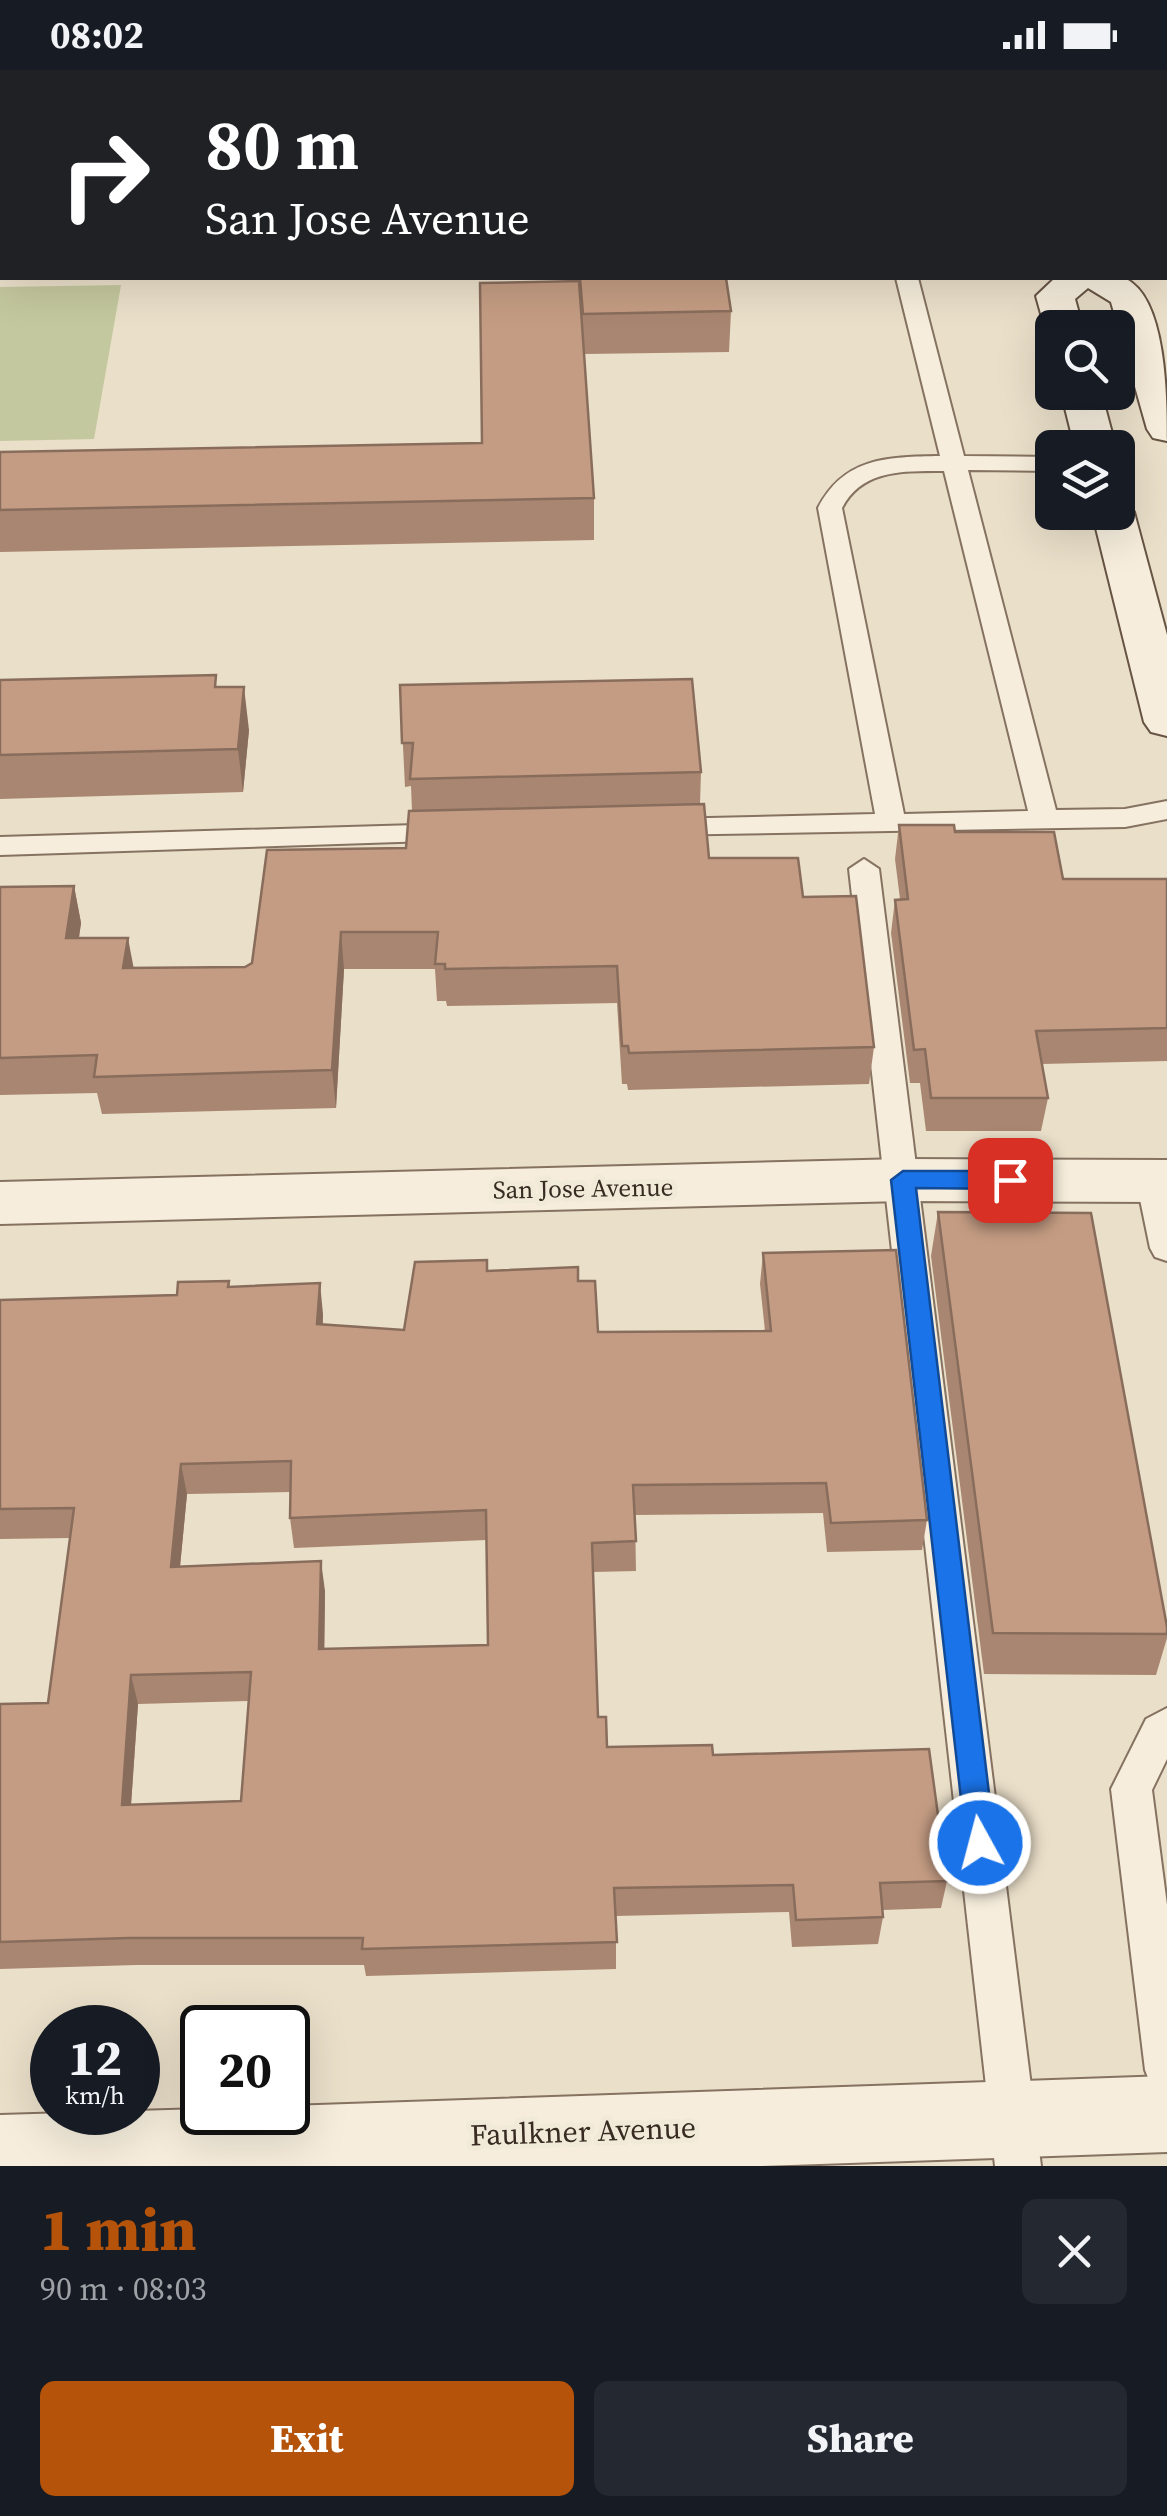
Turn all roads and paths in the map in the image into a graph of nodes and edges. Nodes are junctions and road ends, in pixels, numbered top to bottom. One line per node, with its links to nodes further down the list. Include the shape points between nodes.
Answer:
1 (907, 280): 7 (lane)
2 (1075, 280): 4 (street, via 1055,296)
3 (1101, 280): 5 (street, via 1128,297)
4 (1059, 310)
5 (1167, 429)
6 (1035, 464): 7 (lane)
7 (952, 466): 11 (lane); 12 (lane, via 856,474 830,508)
8 (1118, 530): 9 (street)
9 (1167, 722)
10 (1167, 810): 11 (lane, via 1125,818)
11 (1044, 818): 12 (lane)
12 (891, 821): 13 (lane)
13 (634, 828)
14 (475, 833): 15 (lane)
15 (0, 846)
16 (864, 869): 17 (lane)
17 (903, 1180): 18 (street, San Jose Avenue); 19 (street, San Jose Avenue); 24 (lane)
18 (1160, 1180): 20 (lane)
19 (0, 1203)
20 (1167, 1248)
21 (1167, 1726): 22 (lane, via 1131,1789)
22 (1167, 2070)
23 (1167, 2114): 24 (street, Faulkner Avenue)
24 (1015, 2141): 25 (street, Faulkner Avenue)
25 (0, 2154)

